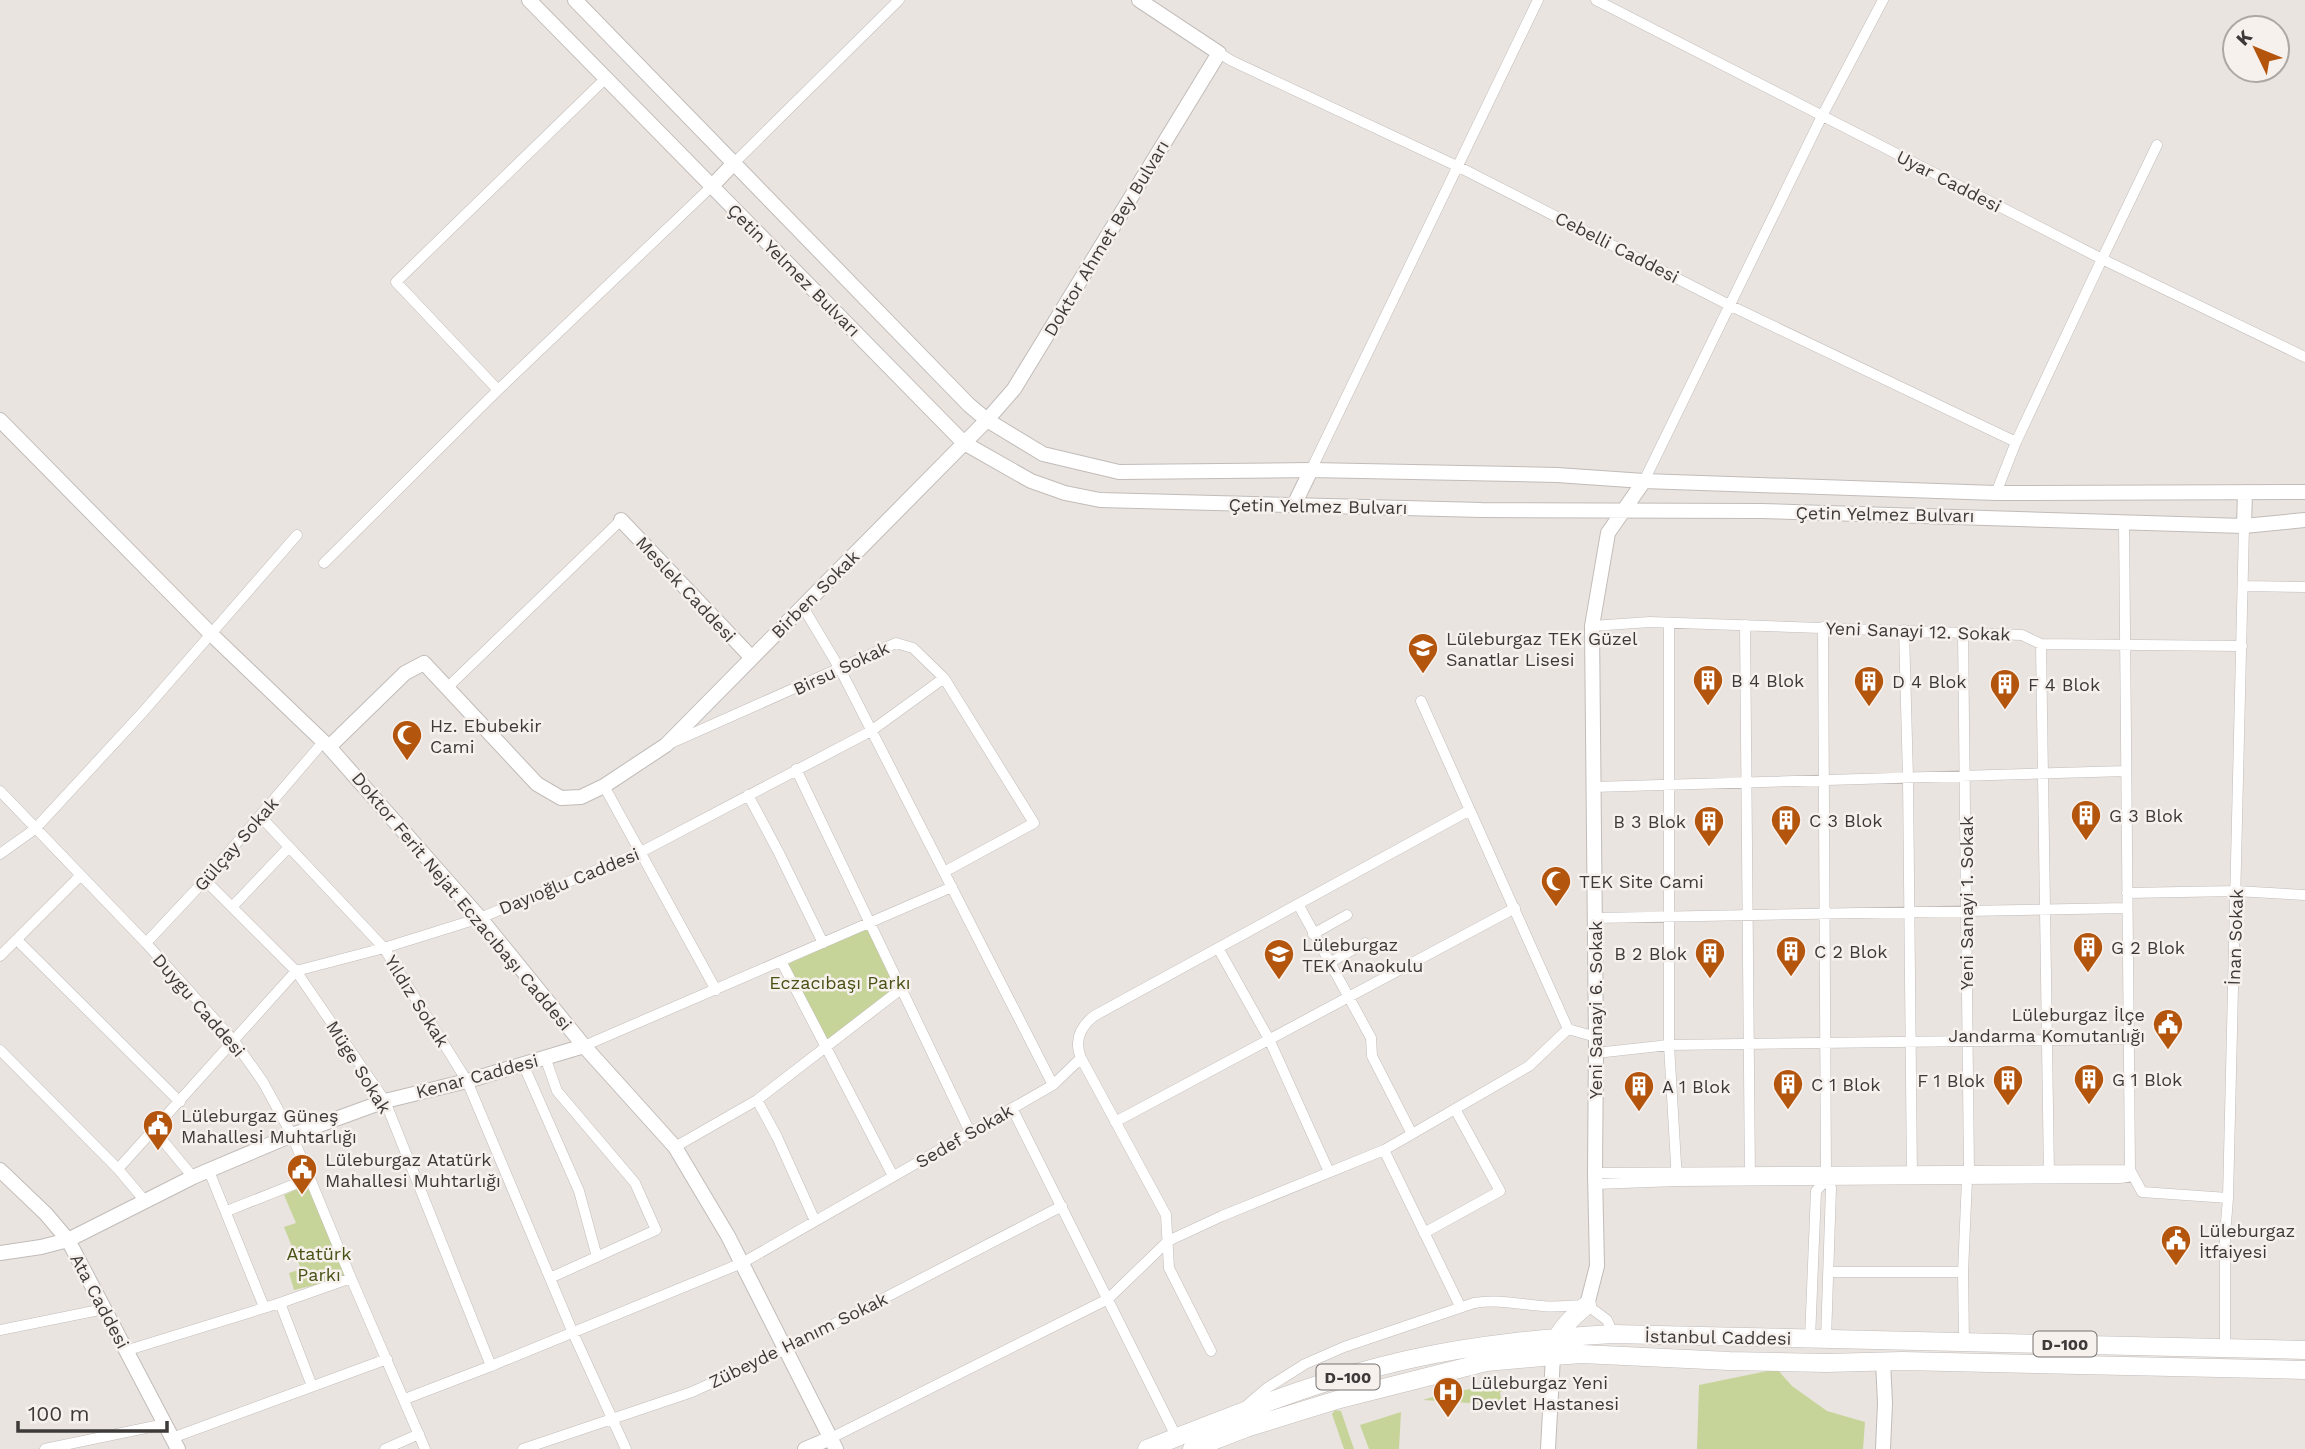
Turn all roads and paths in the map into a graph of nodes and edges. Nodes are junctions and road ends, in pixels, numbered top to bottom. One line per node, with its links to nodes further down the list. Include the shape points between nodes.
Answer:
1 (529, 0): 9 (street, Çetin Yelmez Bulvarı)
2 (575, 0): 12 (street, Çetin Yelmez Bulvarı)
3 (899, 0): 12 (street)
4 (1139, 0): 8 (street)
5 (1538, 0): 13 (street)
6 (1596, 0): 10 (street, Uyar Caddesi)
7 (1883, 0): 10 (street)
8 (1219, 53): 13 (street, Cebelli Caddesi); 20 (street, Doktor Ahmet Bey Bulvarı, via 1014,389)
9 (606, 78): 14 (street, Çetin Yelmez Bulvarı); 18 (street, via 396,282)
10 (1822, 116): 15 (street, Uyar Caddesi); 16 (street)
11 (2157, 145): 15 (street)
12 (734, 163): 14 (street); 20 (street, Çetin Yelmez Bulvarı)
13 (1459, 167): 16 (street, Cebelli Caddesi); 23 (street)
14 (712, 187): 18 (street); 22 (street, Çetin Yelmez Bulvarı)
15 (2102, 259): 17 (street, Uyar Caddesi); 21 (street)
16 (1731, 306): 21 (street, Cebelli Caddesi); 24 (street)
17 (2305, 357)
18 (498, 390): 36 (street)
19 (0, 420): 46 (street, Doktor Ferit Nejat Eczacıbaşı Caddesi)
20 (987, 420): 22 (street, Doktor Ahmet Bey Bulvarı); 23 (street, Çetin Yelmez Bulvarı, via 1043,454 1119,472)
21 (2016, 442): 27 (street)
22 (964, 443): 28 (street, Çetin Yelmez Bulvarı, via 1031,481 1100,500); 39 (street, Birben Sokak)
23 (1311, 470): 24 (street, Çetin Yelmez Bulvarı); 28 (street)
24 (1644, 481): 27 (street, Çetin Yelmez Bulvarı); 29 (street, Yeni Sanayi 6. Sokak)
25 (2245, 492): 26 (street, Çetin Yelmez Bulvarı); 27 (street, Çetin Yelmez Bulvarı); 34 (street)
26 (2305, 492)
27 (1996, 493): 30 (street)
28 (1294, 505): 29 (street, Çetin Yelmez Bulvarı)
29 (1623, 509): 30 (street, Çetin Yelmez Bulvarı); 42 (street, Yeni Sanayi 6. Sokak, via 1608,533)
30 (1992, 517): 33 (street, Çetin Yelmez Bulvarı)
31 (621, 520): 50 (street, Meslek Caddesi); 53 (street)
32 (2305, 520): 34 (street, Çetin Yelmez Bulvarı)
33 (2124, 522): 34 (street, Çetin Yelmez Bulvarı); 48 (street)
34 (2244, 526): 37 (street, İnan Sokak)
35 (297, 535): 46 (street)
36 (324, 563)
37 (2244, 586): 38 (street); 49 (street, İnan Sokak)
38 (2305, 587)
39 (803, 607): 50 (street, Birben Sokak); 51 (street)
40 (1669, 623): 41 (street, Yeni Sanayi 12. Sokak); 42 (street, Yeni Sanayi 12. Sokak); 65 (street)
41 (1745, 625): 43 (street, Yeni Sanayi 12. Sokak); 64 (street)
42 (1592, 626): 67 (street, Yeni Sanayi 6. Sokak)
43 (1823, 627): 44 (street, Yeni Sanayi 12. Sokak); 63 (street)
44 (1903, 630): 45 (street, Yeni Sanayi 12. Sokak); 62 (street)
45 (1964, 632): 47 (street, Yeni Sanayi 12. Sokak, via 2022,635); 61 (street, Yeni Sanayi 1. Sokak)
46 (211, 634): 56 (street, Doktor Ferit Nejat Eczacıbaşı Caddesi); 72 (street)
47 (2041, 644): 48 (street, Yeni Sanayi 12. Sokak); 60 (street)
48 (2126, 645): 49 (street, Yeni Sanayi 12. Sokak); 59 (street)
49 (2242, 646): 80 (street, İnan Sokak)
50 (752, 658): 57 (street, Birben Sokak)
51 (840, 670): 52 (street, Birsu Sokak, via 896,643 913,648); 55 (street); 57 (street, Birsu Sokak)
52 (944, 678): 55 (street, Dayıoğlu Caddesi); 76 (street, Birsu Sokak, via 1034,823)
53 (448, 687): 56 (street, Gülçay Sokak, via 424,663 405,673); 66 (street, Birsu Sokak, via 537,784 561,798 582,797)
54 (1421, 701): 70 (street)
55 (871, 732): 58 (street, Dayıoğlu Caddesi); 76 (street)
56 (326, 744): 71 (street, Gülçay Sokak); 94 (street, Doktor Ferit Nejat Eczacıbaşı Caddesi)
57 (666, 745): 66 (street, Birsu Sokak)
58 (796, 769): 69 (street, Dayıoğlu Caddesi); 96 (street)
59 (2126, 771): 60 (street); 81 (street)
60 (2042, 774): 61 (street); 87 (street)
61 (1966, 776): 62 (street); 88 (street, Yeni Sanayi 1. Sokak)
62 (1908, 778): 63 (street); 89 (street)
63 (1825, 780): 64 (street); 90 (street)
64 (1746, 782): 65 (street); 92 (street)
65 (1670, 784): 67 (street); 93 (street)
66 (604, 786): 74 (street)
67 (1593, 787): 95 (street, Yeni Sanayi 6. Sokak)
68 (0, 791): 72 (street, Duygu Caddesi)
69 (748, 795): 74 (street, Dayıoğlu Caddesi); 100 (street)
70 (1470, 810): 83 (street); 85 (street)
71 (260, 816): 73 (street, Yıldız Sokak); 78 (street, Gülçay Sokak)
72 (35, 829): 75 (street); 77 (street, Duygu Caddesi)
73 (289, 847): 84 (street); 102 (street, Yıldız Sokak)
74 (641, 852): 94 (street, Dayıoğlu Caddesi); 109 (street)
75 (0, 854)
76 (944, 872): 79 (street)
77 (80, 876): 98 (street); 99 (street, Duygu Caddesi)
78 (205, 880): 84 (street, Müge Sokak); 99 (street, Gülçay Sokak)
79 (952, 887): 96 (street, Kenar Caddesi); 130 (street)
80 (2236, 891): 81 (street); 82 (street); 158 (street, İnan Sokak)
81 (2127, 892): 86 (street)
82 (2305, 895)
83 (1298, 904): 97 (street); 103 (street)
84 (232, 907): 107 (street, Müge Sokak)
85 (1515, 908): 110 (street); 111 (street)
86 (2127, 908): 87 (street); 114 (street)
87 (2044, 909): 88 (street); 115 (street)
88 (1966, 911): 89 (street); 117 (street, Yeni Sanayi 1. Sokak)
89 (1909, 912): 90 (street); 118 (street)
90 (1825, 913): 92 (street); 119 (street)
91 (1347, 915): 97 (street)
92 (1747, 915): 93 (street); 120 (street)
93 (1670, 916): 95 (street); 121 (street)
94 (480, 918): 102 (street, Dayıoğlu Caddesi); 122 (street, Doktor Ferit Nejat Eczacıbaşı Caddesi)
95 (1595, 918): 112 (street, Yeni Sanayi 6. Sokak)
96 (869, 923): 100 (street, Kenar Caddesi); 108 (street)
97 (1313, 934): 106 (street)
98 (17, 940): 104 (street); 133 (street)
99 (146, 943): 116 (street, Duygu Caddesi)
100 (823, 943): 105 (street, Kenar Caddesi)
101 (1365, 943): 106 (street)
102 (384, 948): 107 (street, Dayıoğlu Caddesi); 129 (street, Yıldız Sokak)
103 (1218, 948): 113 (street); 127 (street, via 1094,1016 1079,1034)
104 (0, 956)
105 (781, 961): 109 (street, Kenar Caddesi); 123 (street)
106 (1329, 963): 110 (street)
107 (296, 971): 116 (street); 132 (street, Müge Sokak)
108 (901, 989): 123 (street); 138 (street)
109 (716, 990): 122 (street, Kenar Caddesi)
110 (1347, 996): 113 (street); 139 (street, via 1371,1038 1372,1056)
111 (1568, 1029): 112 (street); 135 (street, via 1528,1066)
112 (1596, 1038): 125 (street, Yeni Sanayi 6. Sokak)
113 (1269, 1039): 136 (street); 146 (street)
114 (2129, 1039): 115 (street); 147 (street)
115 (2046, 1040): 117 (street); 148 (street)
116 (234, 1041): 133 (street); 140 (street, Duygu Caddesi)
117 (1966, 1041): 118 (street); 151 (street, Yeni Sanayi 1. Sokak)
118 (1910, 1042): 119 (street); 150 (street)
119 (1826, 1043): 120 (street); 149 (street)
120 (1748, 1044): 121 (street); 153 (street)
121 (1669, 1045): 125 (street); 152 (street)
122 (584, 1046): 126 (street, Kenar Caddesi); 141 (street, Doktor Ferit Nejat Eczacıbaşı Caddesi)
123 (825, 1047): 131 (street); 155 (street)
124 (0, 1050): 143 (street)
125 (1595, 1053): 157 (street, Yeni Sanayi 6. Sokak)
126 (545, 1057): 128 (street, Kenar Caddesi); 167 (street, via 557,1091 635,1183 656,1230)
127 (1081, 1058): 130 (street, Sedef Sokak); 136 (street)
128 (523, 1064): 129 (street, Kenar Caddesi); 167 (street, via 579,1191)
129 (467, 1081): 132 (street, Kenar Caddesi); 172 (street, Yıldız Sokak)
130 (1053, 1085): 134 (street, Sedef Sokak)
131 (757, 1100): 141 (street); 162 (street)
132 (385, 1101): 140 (street, Kenar Caddesi); 194 (street, Müge Sokak)
133 (180, 1102): 137 (street)
134 (1012, 1108): 138 (street, Sedef Sokak); 160 (street)
135 (1454, 1109): 139 (street); 163 (street, via 1500,1191)
136 (1115, 1122): 165 (street, via 1166,1215)
137 (154, 1130): 143 (street); 154 (street)
138 (970, 1132): 155 (street, Sedef Sokak)
139 (1412, 1134): 142 (street)
140 (292, 1135): 145 (street, Kenar Caddesi); 156 (street, Duygu Caddesi)
141 (675, 1147): 168 (street, Doktor Ferit Nejat Eczacıbaşı Caddesi)
142 (1384, 1150): 146 (street); 163 (street)
143 (118, 1169): 159 (street)
144 (0, 1170): 164 (street, Ata Caddesi)
145 (209, 1171): 154 (street, Kenar Caddesi); 161 (street)
146 (1329, 1172): 165 (street)
147 (2132, 1173): 148 (street); 158 (street, via 2142,1192)
148 (2049, 1174): 151 (street)
149 (1826, 1175): 150 (street); 153 (street); 169 (street, via 1831,1188); 183 (street, via 1816,1191)
150 (1912, 1175): 151 (street)
151 (1968, 1175): 170 (street, Yeni Sanayi 1. Sokak)
152 (1676, 1176): 153 (street); 157 (street)
153 (1750, 1176)
154 (193, 1177): 159 (street, Kenar Caddesi)
155 (893, 1177): 162 (street, Sedef Sokak)
156 (310, 1178): 161 (street); 171 (street, Duygu Caddesi)
157 (1595, 1178): 175 (street, Yeni Sanayi 6. Sokak, via 1597,1266)
158 (2228, 1198): 185 (street, İnan Sokak)
159 (145, 1201): 164 (street, Kenar Caddesi)
160 (1062, 1206): 173 (street); 186 (street, Zübeyde Hanım Sokak)
161 (227, 1211): 177 (street)
162 (815, 1221): 168 (street, Sedef Sokak)
163 (1424, 1233): 176 (street)
164 (68, 1240): 166 (street, Kenar Caddesi); 178 (street, Ata Caddesi)
165 (1168, 1241): 173 (street); 189 (street, via 1169,1268)
166 (0, 1253)
167 (597, 1256): 172 (street)
168 (742, 1263): 180 (street, Sedef Sokak); 186 (street, Doktor Ferit Nejat Eczacıbaşı Caddesi)
169 (1829, 1272): 170 (street); 183 (street)
170 (1963, 1272): 184 (street, Yeni Sanayi 1. Sokak)
171 (351, 1278): 174 (street); 191 (street, Duygu Caddesi)
172 (550, 1278): 180 (street, Yıldız Sokak)
173 (1108, 1299): 202 (street); 203 (street)
174 (280, 1303): 177 (street); 196 (street)
175 (1587, 1305): 176 (street, via 1553,1307 1490,1300); 181 (street, via 1607,1320); 182 (highway)
176 (1460, 1306): 198 (street, via 1306,1364)
177 (264, 1307): 188 (street)
178 (104, 1310): 179 (street); 188 (street, Ata Caddesi)
179 (0, 1330)
180 (573, 1333): 194 (street, Sedef Sokak); 199 (street, Yıldız Sokak)
181 (1613, 1334): 182 (highway, İstanbul Caddesi / D-100); 183 (highway, İstanbul Caddesi / D-100)
182 (1557, 1336): 190 (highway); 198 (highway, İstanbul Caddesi / D-100, via 1411,1359 1288,1394)
183 (1818, 1339): 184 (highway, İstanbul Caddesi / D-100); 193 (highway)
184 (1964, 1342): 185 (highway, İstanbul Caddesi / D-100)
185 (2225, 1348): 187 (highway, İstanbul Caddesi / D-100)
186 (786, 1349): 199 (street, Zübeyde Hanım Sokak, via 692,1392); 203 (street, Doktor Ferit Nejat Eczacıbaşı Caddesi)
187 (2305, 1350)
188 (125, 1351): 200 (street, Ata Caddesi)
189 (1211, 1351)
190 (1553, 1356): 193 (highway, İstanbul Caddesi / D-100); 212 (highway, İstanbul Caddesi / D-100, via 1486,1362 1331,1401); 213 (street)
191 (387, 1359): 196 (street); 197 (street, Duygu Caddesi)
192 (1883, 1361): 193 (highway, İstanbul Caddesi / D-100); 195 (highway, İstanbul Caddesi / D-100); 214 (street)
193 (1818, 1362)
194 (491, 1366): 197 (street, Sedef Sokak)
195 (2305, 1370)
196 (312, 1386): 204 (street)
197 (405, 1399): 201 (street, Duygu Caddesi)
198 (1235, 1415): 202 (highway, İstanbul Caddesi / D-100)
199 (613, 1418): 208 (street, Zübeyde Hanım Sokak); 209 (street, Yıldız Sokak)
200 (165, 1424): 204 (street, Ata Caddesi); 205 (street)
201 (419, 1434): 206 (street); 207 (street, Duygu Caddesi)
202 (1177, 1438): 211 (highway, İstanbul Caddesi / D-100)
203 (833, 1443): 210 (street)
204 (175, 1444)
205 (45, 1449)
206 (385, 1449)
207 (425, 1449)
208 (523, 1449)
209 (626, 1449)
210 (805, 1449)
211 (1147, 1449)
212 (1192, 1449)
213 (1548, 1449)
214 (1883, 1449)

